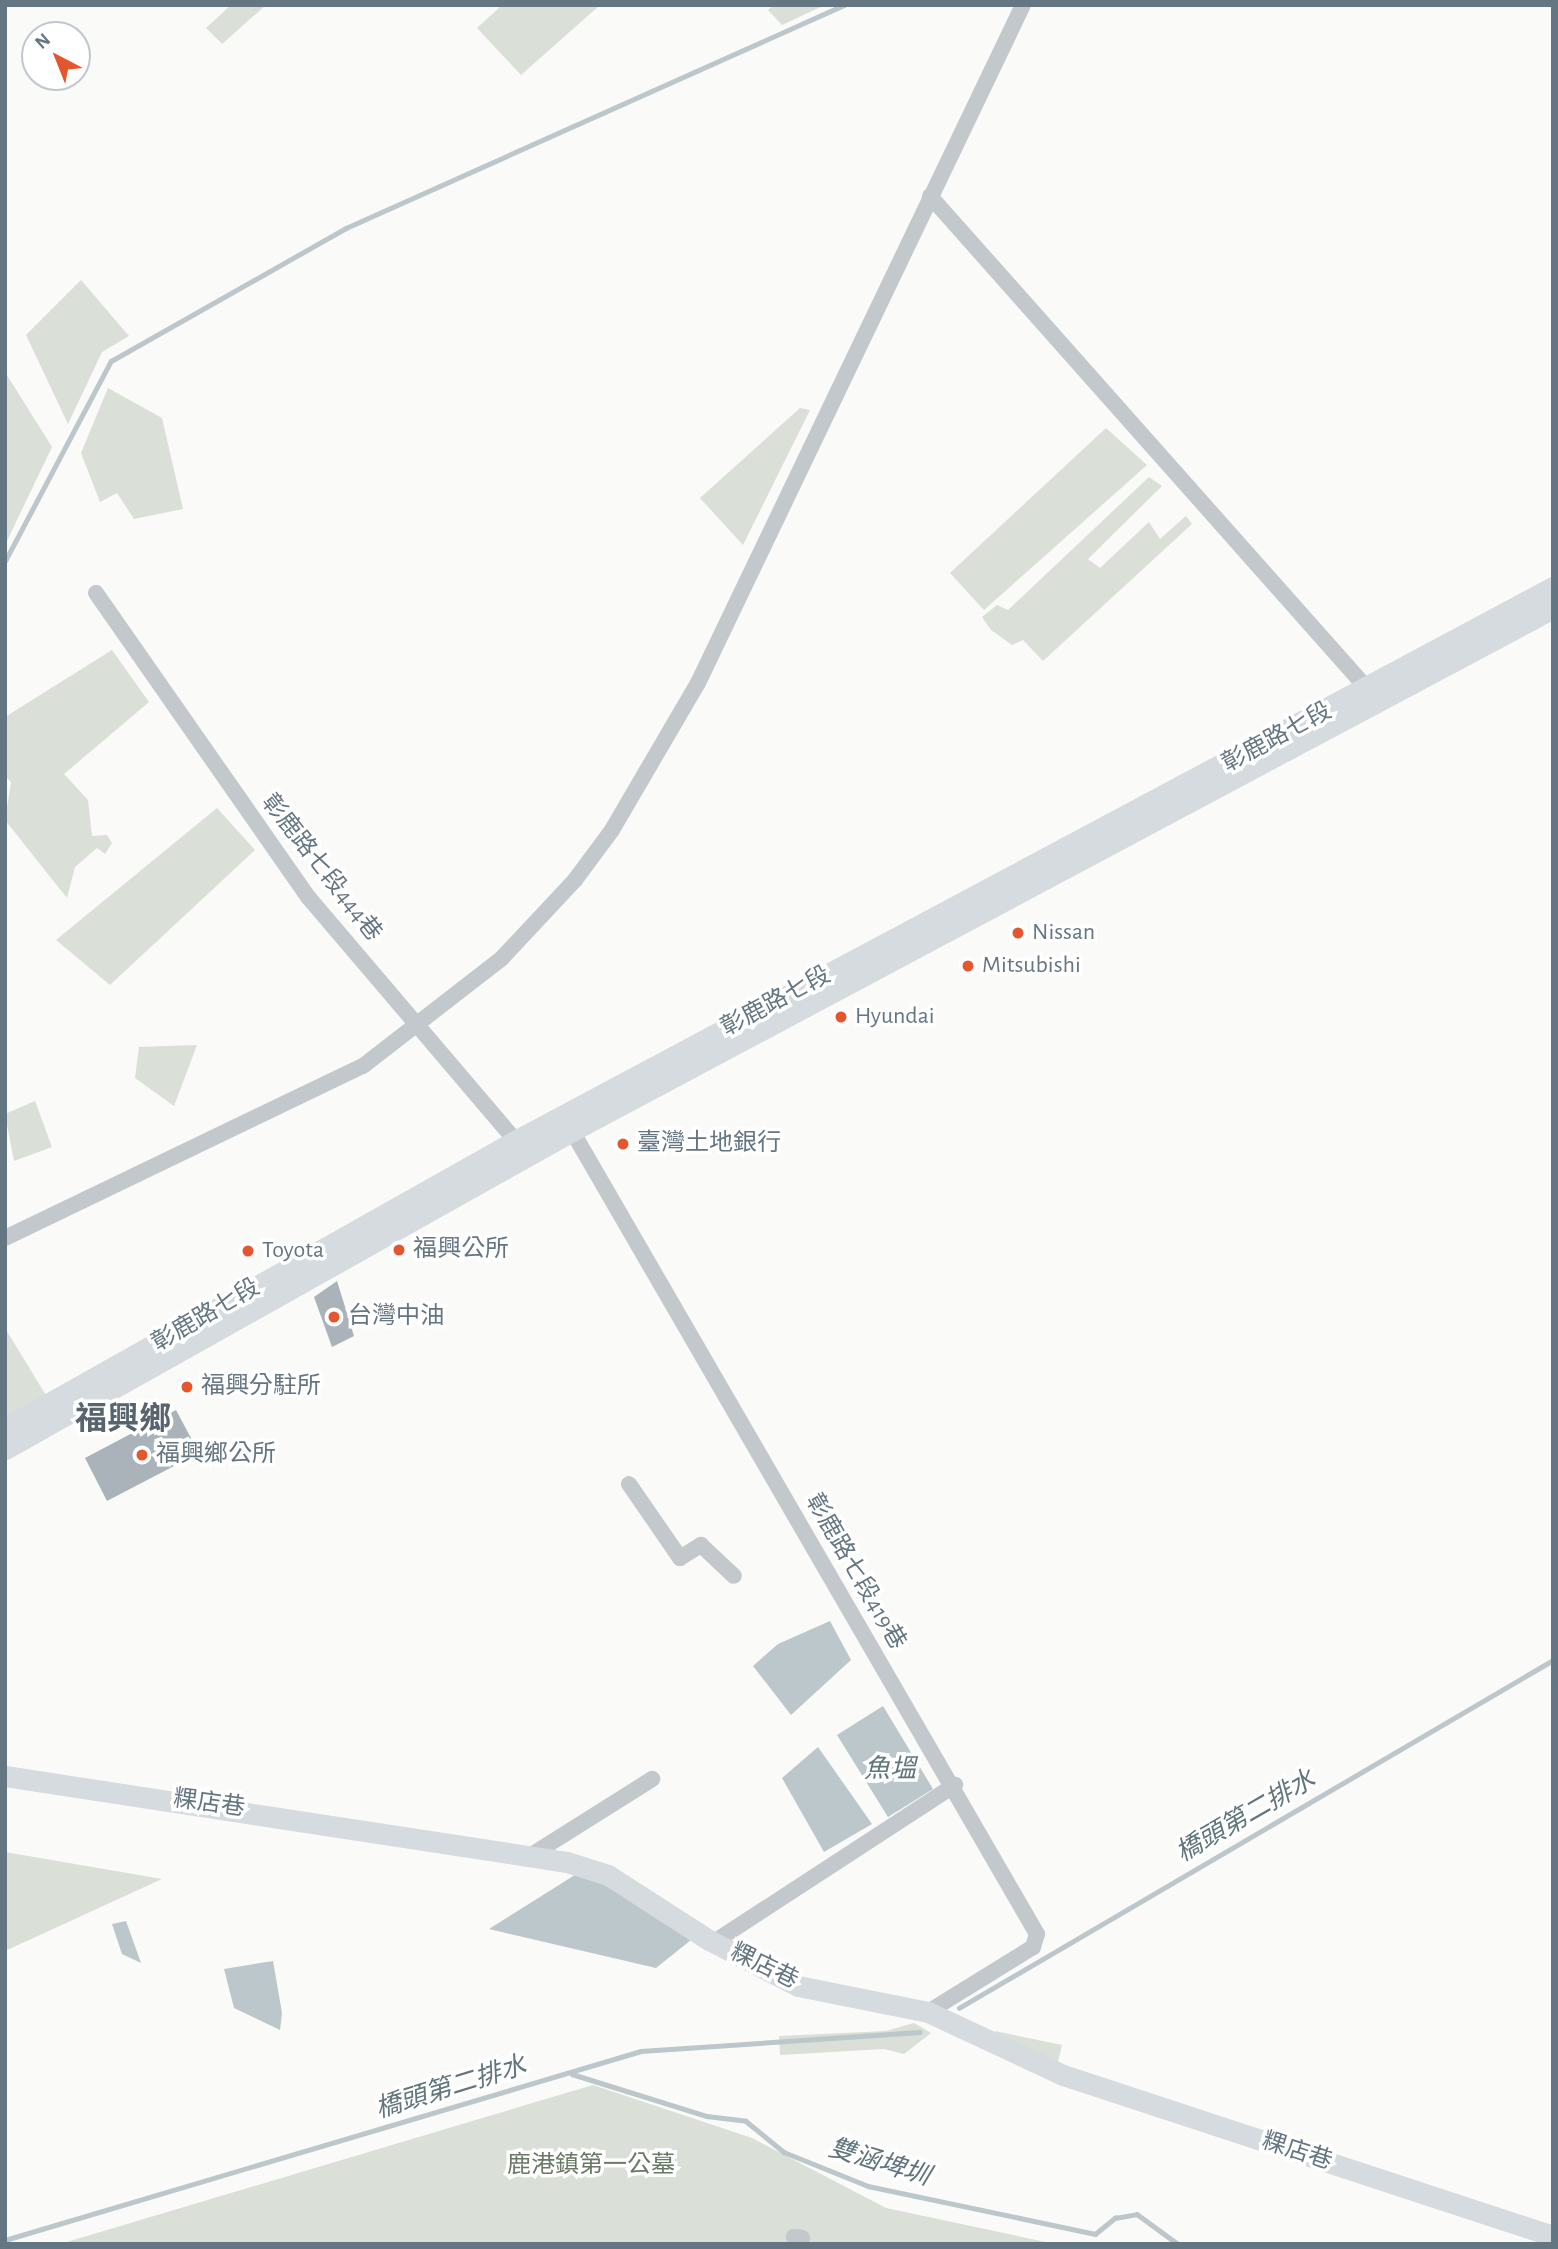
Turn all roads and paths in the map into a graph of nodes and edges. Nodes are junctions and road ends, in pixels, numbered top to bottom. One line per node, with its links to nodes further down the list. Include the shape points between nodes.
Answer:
1 (1023, 5): 2 (street)
2 (930, 196): 6 (street); 7 (street, via 698,683 650,768 554,904 502,958)
3 (1553, 587): 6 (main road, 彰鹿路七段)
4 (96, 593): 7 (street, 彰鹿路七段444巷, via 309,898)
5 (1553, 608): 6 (main road, 彰鹿路七段)
6 (1372, 696): 8 (main road, 彰鹿路七段)
7 (421, 1027): 9 (street, 彰鹿路七段444巷); 10 (street, via 324,1087)
8 (568, 1123): 9 (main road, 彰鹿路七段); 17 (street, 彰鹿路七段419巷)
9 (522, 1148): 11 (main road, 彰鹿路七段); 12 (main road, 彰鹿路七段)
10 (5, 1238)
11 (5, 1428)
12 (5, 1449)
13 (629, 1484): 14 (street, via 680,1558 701,1545)
14 (734, 1576)
15 (5, 1776): 18 (main road, 粿店巷)
16 (652, 1779): 18 (street)
17 (955, 1785): 19 (street); 20 (street, 彰鹿路七段419巷, via 1037,1934 1032,1947)
18 (533, 1854): 19 (main road, 粿店巷, via 608,1875)
19 (714, 1942): 20 (main road, 粿店巷, via 798,1986)
20 (928, 2012): 21 (main road, 粿店巷, via 1063,2075)
21 (1553, 2236)

